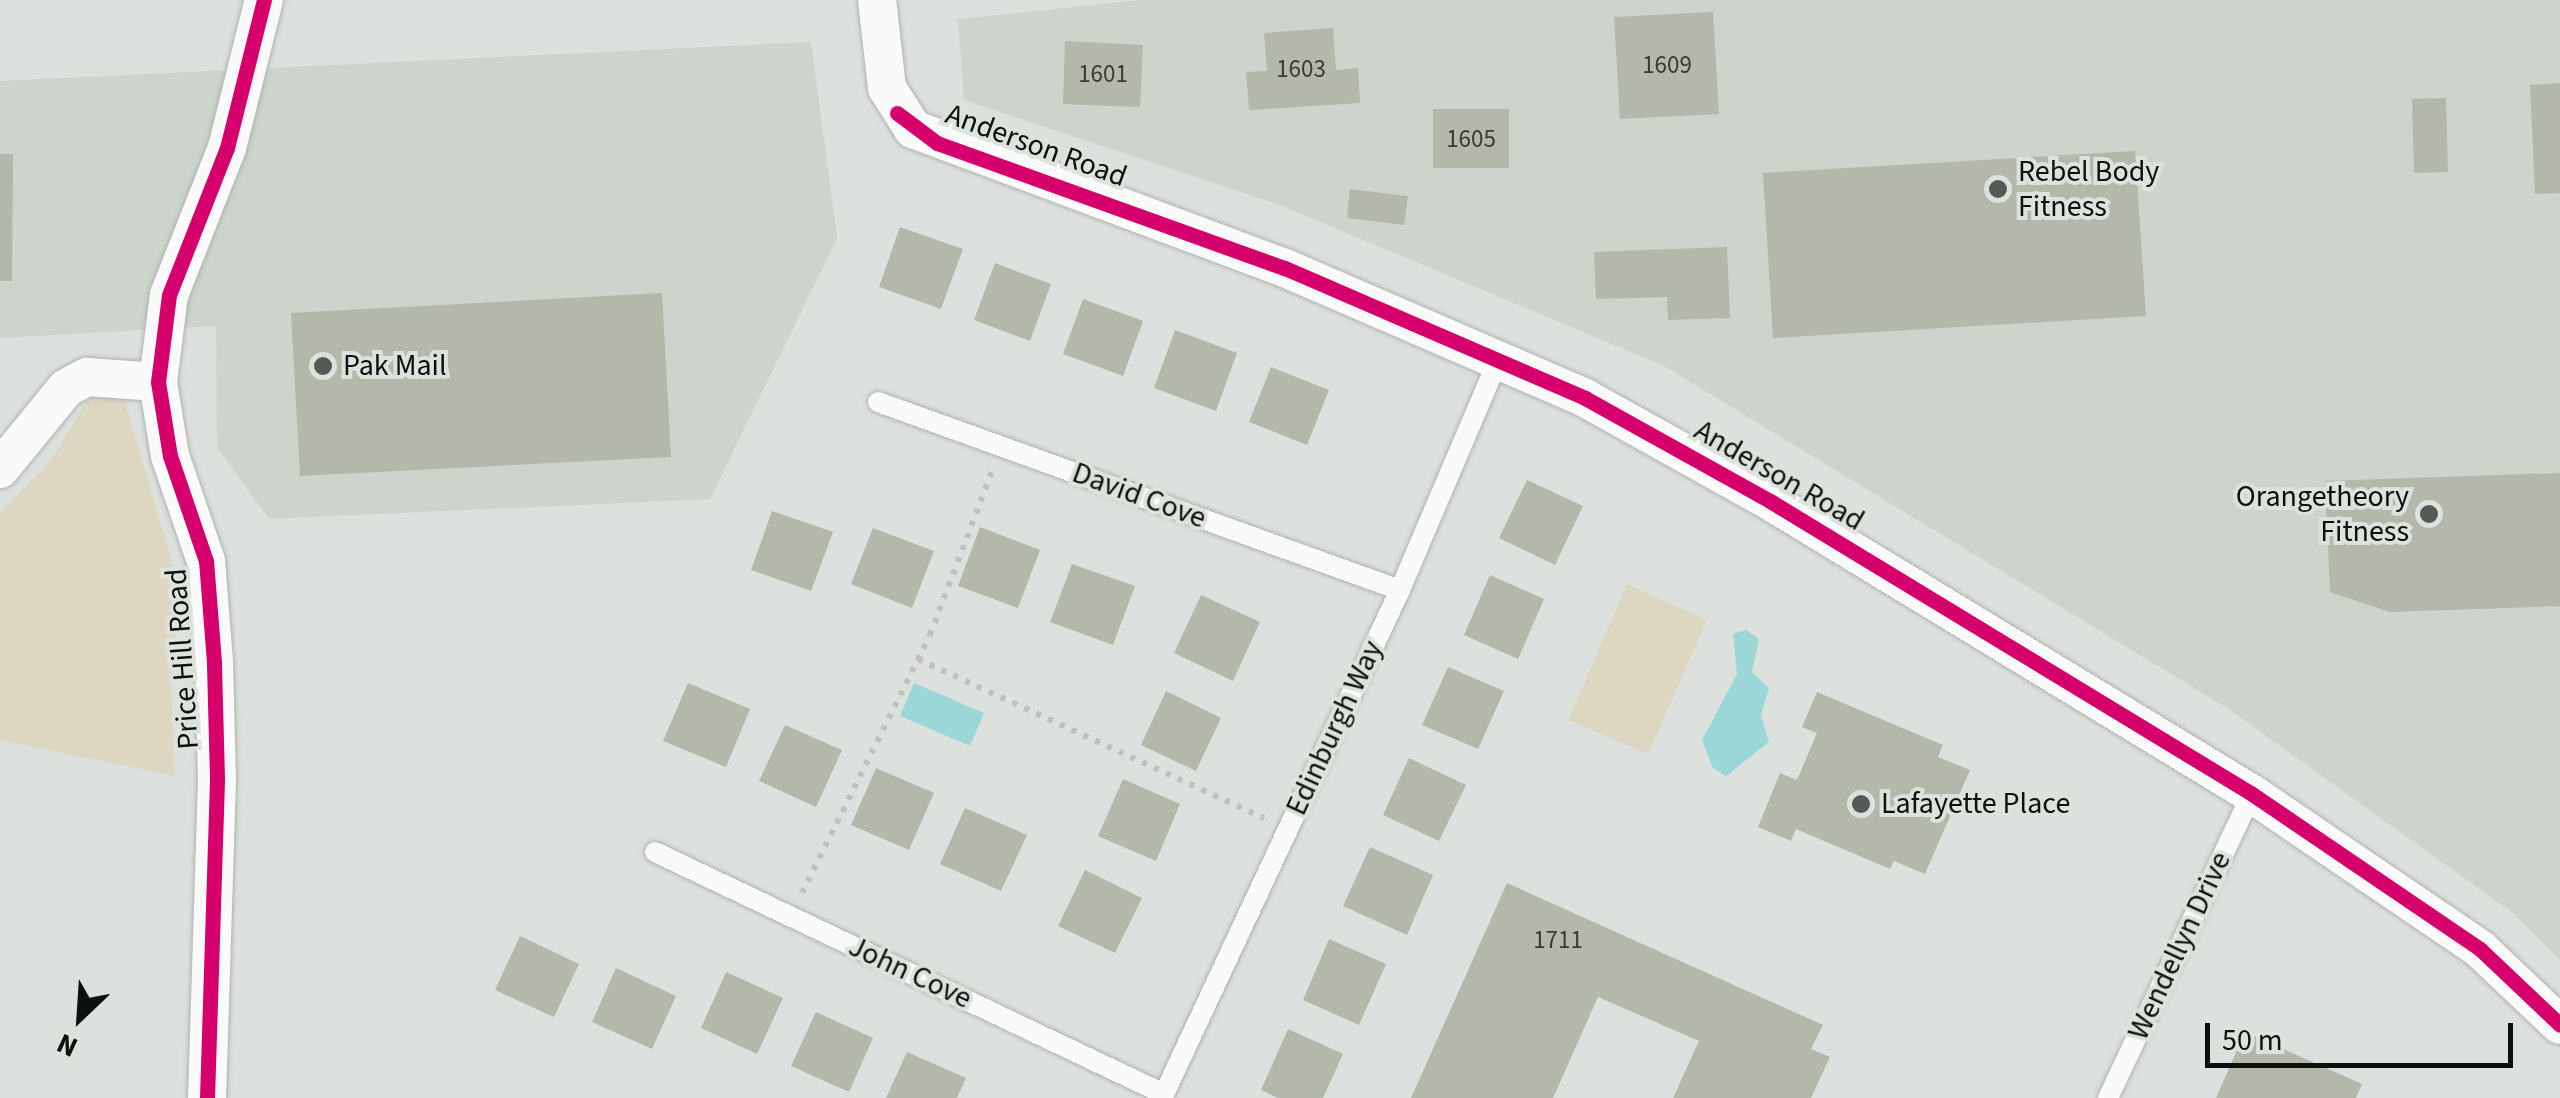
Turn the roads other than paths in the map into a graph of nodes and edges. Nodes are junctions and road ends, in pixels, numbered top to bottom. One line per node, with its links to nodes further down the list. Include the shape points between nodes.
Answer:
1 (264, 0): 4 (street, Price Hill Road, via 226,148 168,295)
2 (877, 0): 3 (street, Anderson Road, via 886,88 897,113 936,143 1285,268)
3 (1499, 358): 7 (lane, Edinburgh Way); 8 (street, Anderson Road, via 1770,501)
4 (158, 382): 6 (street, via 87,376 66,388); 12 (street, Price Hill Road, via 170,456 206,560 214,662 218,779)
5 (878, 402): 7 (lane, David Cove)
6 (0, 469)
7 (1400, 590): 11 (lane, Edinburgh Way)
8 (2252, 794): 10 (street, Anderson Road, via 2480,949); 13 (lane, Wendellyn Drive)
9 (656, 852): 11 (lane, John Cove)
10 (2560, 1024)
11 (1164, 1094)
12 (207, 1098)
13 (2108, 1098)

